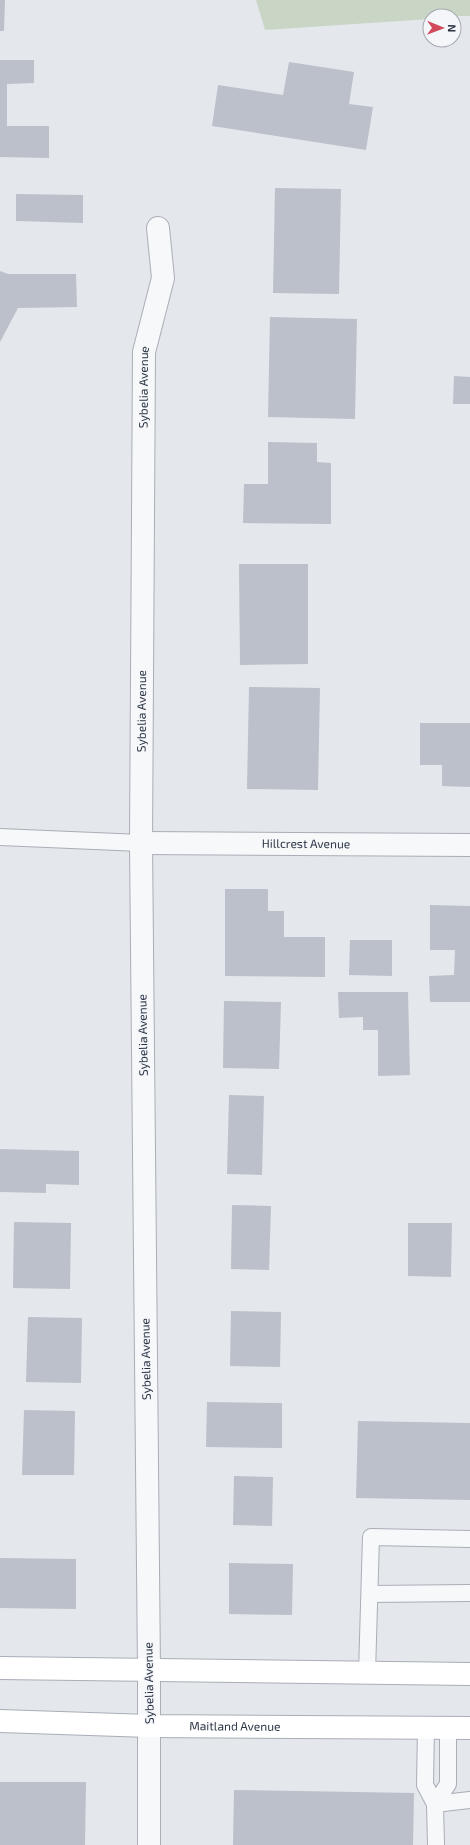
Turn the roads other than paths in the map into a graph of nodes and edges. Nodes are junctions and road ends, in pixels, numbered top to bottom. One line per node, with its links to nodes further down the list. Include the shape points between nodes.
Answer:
1 (158, 228): 3 (street, Sybelia Avenue, via 162,278 144,352)
2 (0, 837): 3 (lane)
3 (142, 843): 4 (street, Hillcrest Avenue); 9 (street, Sybelia Avenue)
4 (470, 845)
5 (470, 1539): 7 (lane, via 371,1537)
6 (470, 1593): 7 (lane)
7 (370, 1594): 10 (lane)
8 (0, 1668): 9 (main road)
9 (149, 1671): 10 (main road); 13 (street, Sybelia Avenue)
10 (367, 1673): 11 (main road)
11 (470, 1674)
12 (0, 1721): 13 (main road, Maitland Avenue)
13 (149, 1726): 14 (main road, Maitland Avenue); 19 (street, Sybelia Avenue)
14 (426, 1727): 15 (main road, Maitland Avenue); 18 (lane, via 425,1785)
15 (448, 1728): 16 (main road, Maitland Avenue); 18 (lane, via 448,1784)
16 (470, 1728)
17 (470, 1800): 18 (lane)
18 (435, 1804): 20 (lane)
19 (149, 1845)
20 (436, 1845)

